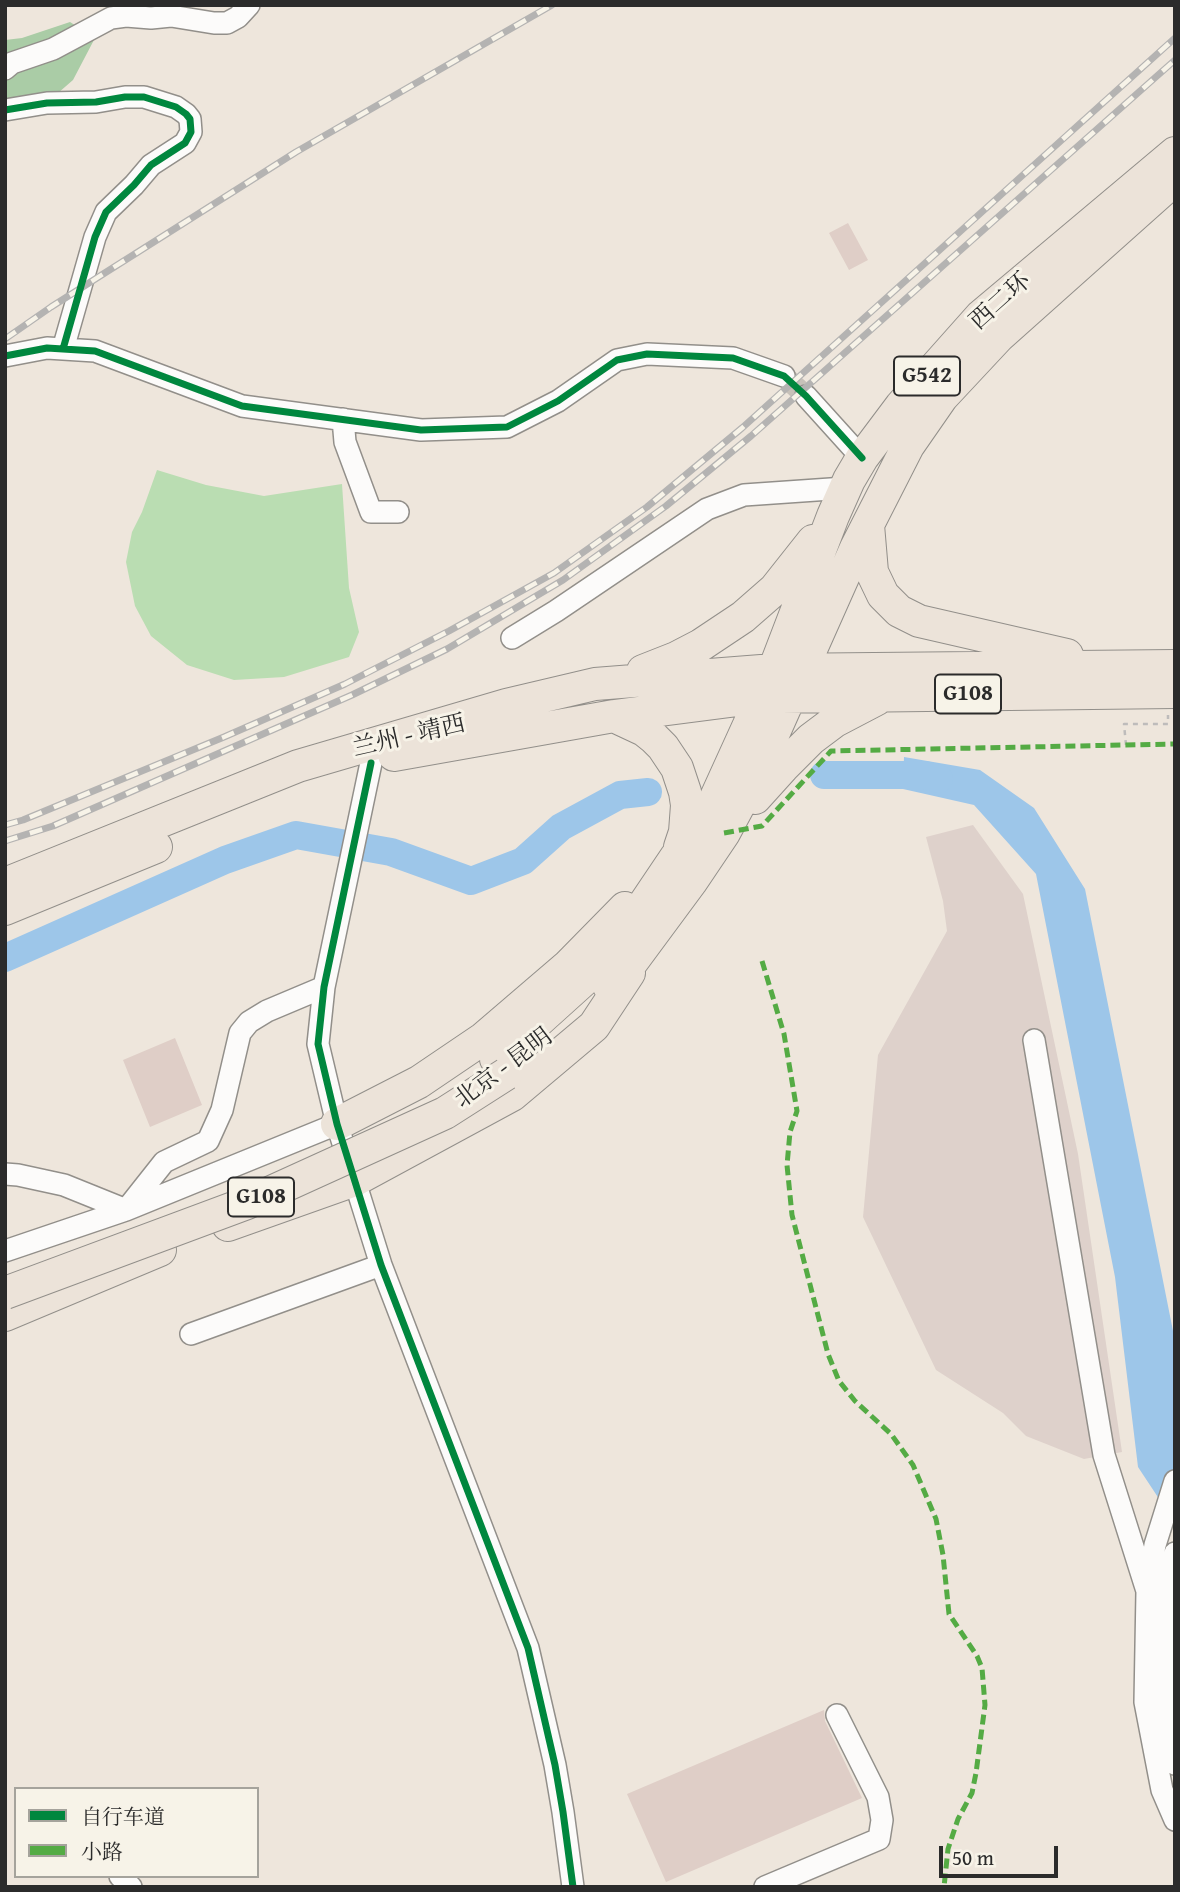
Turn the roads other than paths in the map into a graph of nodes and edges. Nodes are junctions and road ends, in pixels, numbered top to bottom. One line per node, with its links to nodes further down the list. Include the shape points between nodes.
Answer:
1 (248, 5): 2 (street, via 227,23 171,16 111,18)
2 (5, 69)
3 (5, 110): 6 (street, via 144,97 176,107 190,119 191,132 185,143 151,165 106,212)
4 (1175, 153): 11 (highway, 西二环 / G542, via 981,316 901,406)
5 (1175, 179): 14 (highway, 西二环 / G542, via 999,336 942,397 908,446)
6 (63, 349): 7 (street); 10 (street, via 95,351 242,406)
7 (5, 356)
8 (785, 376): 10 (street, via 733,358 647,354 617,360 558,401 508,427 421,430)
9 (806, 396): 11 (street)
10 (342, 419): 13 (street, via 345,442 371,512)
11 (862, 458): 12 (highway, 西二环 / G542)
12 (839, 502): 15 (street, via 744,495 707,509); 18 (highway, via 775,589 725,630 650,669); 19 (highway, 西二环 / G542)
13 (398, 512)
14 (868, 524): 16 (highway, via 872,572 883,595 899,611 919,621); 19 (highway, 西二环 / G542)
15 (512, 638)
16 (1116, 667): 17 (highway, G108); 19 (highway, G108)
17 (1173, 683): 20 (highway, G108)
18 (595, 684): 19 (highway, 兰州 - 靖西 / G108); 25 (highway, 兰州 - 靖西 / G108, via 298,766)
19 (782, 684): 20 (highway, G108); 21 (highway, 兰州 - 靖西 / G108); 23 (highway, 北京 - 昆明 / G108, via 755,775); 24 (highway, 北京 - 昆明 / G108, via 708,815)
20 (886, 695): 23 (highway, via 811,739)
21 (614, 716): 22 (highway, 兰州 - 靖西 / G108); 24 (highway, via 654,738 677,768 687,805)
22 (371, 763): 26 (highway, 兰州 - 靖西 / G108, via 316,781); 27 (street)
23 (724, 833): 24 (highway, 北京 - 昆明 / G108)
24 (683, 870): 29 (highway, 北京 - 昆明 / G108, via 608,958); 30 (highway, via 484,1038 419,1082); 32 (highway, via 594,1026 512,1095)
25 (10, 876)
26 (5, 909)
27 (324, 987): 30 (street, via 318,1044); 33 (street, via 249,1022 240,1033 222,1110 208,1141 164,1162)
28 (1034, 1040): 42 (street, via 1104,1455)
29 (501, 1067): 36 (highway, 北京 - 昆明 / G108, via 238,1184); 37 (highway, 北京 - 昆明 / G108, bridge, via 445,1113 247,1203)
30 (337, 1124): 32 (street); 33 (street)
31 (5, 1174): 33 (street, via 64,1185)
32 (355, 1180): 35 (street); 38 (highway, via 170,1246)
33 (126, 1210): 34 (street)
34 (5, 1251)
35 (381, 1265): 39 (street); 46 (street, via 528,1648 555,1765)
36 (5, 1277)
37 (5, 1293)
38 (5, 1315)
39 (191, 1334)
40 (1175, 1481): 41 (street)
41 (1167, 1553): 42 (street)
42 (1156, 1593): 44 (street, via 1163,1700); 45 (street, via 1145,1702 1162,1790)
43 (837, 1715): 47 (street, via 878,1797 879,1839)
44 (1175, 1764)
45 (1175, 1820)
46 (573, 1887)
47 (765, 1887)

